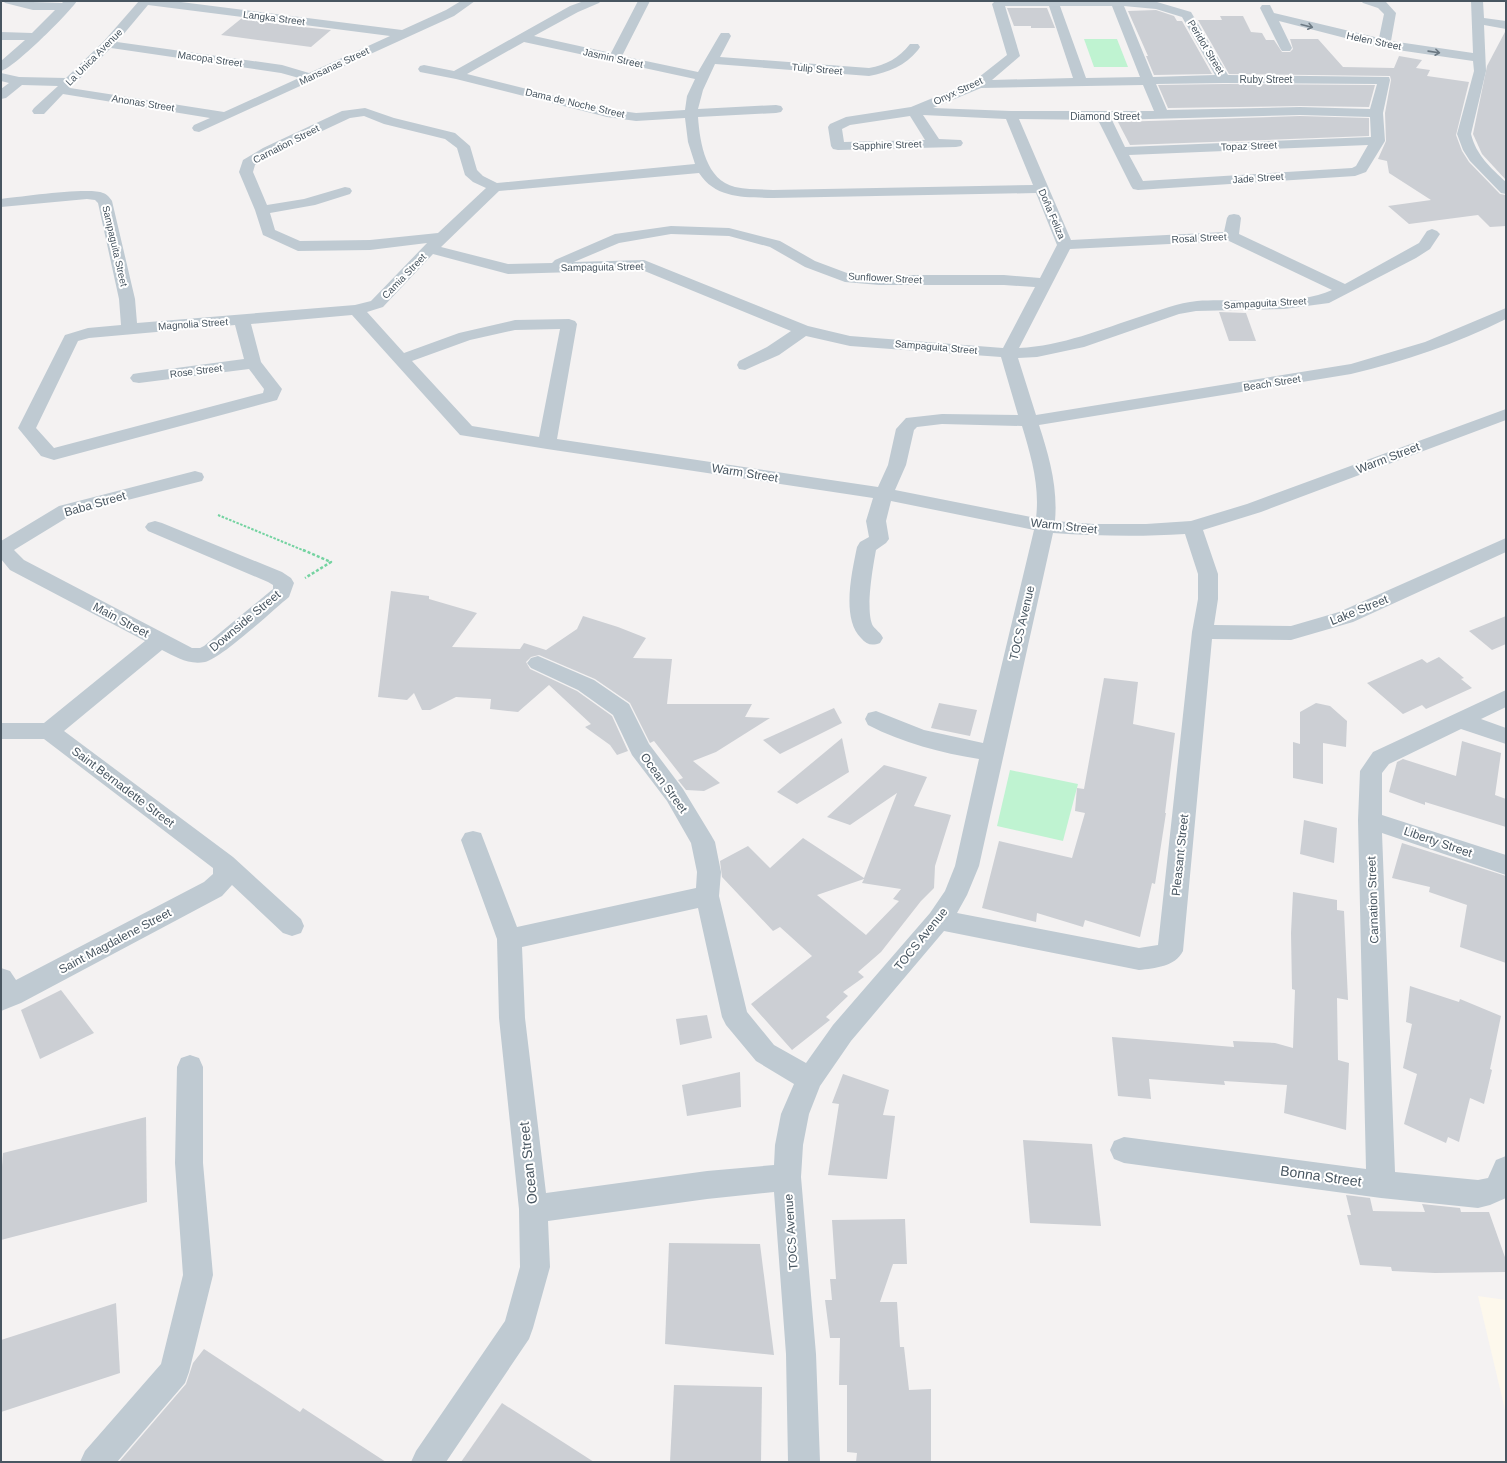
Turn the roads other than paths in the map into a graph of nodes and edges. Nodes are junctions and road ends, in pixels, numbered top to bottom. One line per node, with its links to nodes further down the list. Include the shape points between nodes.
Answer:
1 (9, 1): 12 (street, via 33,6)
2 (145, 1): 13 (street, Langka Street); 23 (street, La Unica Avenue)
3 (256, 1): 13 (street)
4 (469, 1): 18 (street, Mansanas Street, via 450,13)
5 (595, 1): 22 (street, via 574,9)
6 (644, 1): 27 (street)
7 (1265, 1): 15 (street)
8 (1367, 1): 24 (street, via 1382,5 1390,13)
9 (1477, 1): 16 (street)
10 (1053, 2): 11 (street, Onyx Street); 39 (street); 40 (street, Onyx Street, via 998,4 1014,56)
11 (1116, 2): 14 (street, Onyx Street, via 1157,6); 38 (street)
12 (68, 4): 21 (street)
13 (240, 14): 18 (street, Langka Street)
14 (1187, 15): 36 (street, Peridot Street)
15 (1269, 15): 24 (street, Helen Street, one-way to 24); 26 (street)
16 (1478, 21): 17 (street); 28 (street)
17 (1506, 25)
18 (403, 34): 34 (street, Mansanas Street)
19 (1, 36): 21 (street)
20 (725, 36): 29 (street)
21 (35, 37): 30 (street)
22 (524, 38): 27 (street, Jasmin Street); 32 (street)
23 (108, 44): 34 (street, Macopa Street, via 282,69); 41 (street, La Unica Avenue)
24 (1384, 44): 28 (street, Helen Street, one-way to 28)
25 (914, 47): 29 (street, Tulip Street, via 896,64 870,72)
26 (1286, 48)
27 (615, 58): 35 (street, Jasmin Street)
28 (1480, 58): 61 (street, via 1478,84 1464,134 1470,152)
29 (712, 60): 35 (street)
30 (1, 67)
31 (424, 69): 32 (street, Dama de Noche Street)
32 (456, 75): 46 (street, Dama de Noche Street, via 607,113 636,117)
33 (1, 77): 37 (street, Anonas Street)
34 (311, 77): 50 (street, Mansanas Street)
35 (703, 77): 46 (street, via 696,90)
36 (1224, 79): 38 (street, Ruby Street); 47 (street, Ruby Street, via 1384,80)
37 (19, 80): 41 (street, Anonas Street); 42 (street)
38 (1149, 80): 39 (street, Ruby Street); 49 (street)
39 (1081, 82): 40 (street, Ruby Street)
40 (979, 84): 45 (street, Onyx Street)
41 (65, 86): 44 (street, La Unica Avenue); 50 (street, Anonas Street)
42 (1, 95)
43 (776, 109): 46 (street, Dama de Noche Street)
44 (39, 110)
45 (914, 111): 48 (street, Diamond Street); 52 (street, Diamond Street, via 846,121); 56 (street)
46 (691, 112): 58 (street)
47 (1376, 113): 49 (street, Diamond Street, via 1300,111); 54 (street)
48 (1011, 115): 51 (street, Diamond Street); 60 (street, Doña Feliza)
49 (1162, 115): 51 (street, Diamond Street)
50 (225, 116): 53 (street, Mansanas Street)
51 (1103, 116): 57 (street, Jade Street)
52 (836, 127): 56 (street, Sapphire Street, via 838,146)
53 (199, 128)
54 (1378, 141): 57 (street, Topaz Street); 57 (street, Jade Street, via 1361,169 1355,172 1138,186)
55 (956, 143): 56 (street, Sapphire Street)
56 (935, 144)
57 (1120, 150)
58 (702, 168): 59 (street); 60 (street, via 716,184 747,193)
59 (495, 187): 64 (street, Carnation Street, via 470,172 463,146 450,136 389,121 365,112 356,112 268,151 248,163 246,172); 68 (street, Camia Street)
60 (1041, 189): 69 (street, Doña Feliza)
61 (1506, 190)
62 (345, 191): 64 (street, via 304,204)
63 (1, 202): 77 (street, Sampaguita Street, via 99,196 104,201 127,299)
64 (262, 210): 68 (street, Carnation Street, via 268,232 298,246 370,245)
65 (1234, 218): 67 (street)
66 (1432, 234): 73 (street, Sampaguita Street, via 1424,246 1411,256)
67 (1231, 236): 69 (street, Rosal Street); 73 (street, Rosal Street)
68 (444, 237): 70 (street, Camia Street)
69 (1065, 245): 72 (street, Doña Feliza)
70 (430, 249): 71 (street, Sampaguita Street, via 508,269); 74 (street, Camia Street, via 377,304)
71 (550, 267): 72 (street, Sunflower Street, via 615,239 670,230 722,231 775,244 810,264 845,277); 78 (street, Sampaguita Street, via 644,265)
72 (1045, 283): 79 (street, Doña Feliza)
73 (1345, 290): 79 (street, Sampaguita Street, via 1323,300 1306,302 1196,306 1175,310 1078,344 1037,352)
74 (356, 310): 76 (street, Camia Street); 80 (street, Warm Street)
75 (1506, 313): 85 (street, Beach Street, via 1431,347 1351,370)
76 (242, 321): 77 (street, Magnolia Street); 81 (street, Magnolia Street)
77 (128, 329): 81 (street, Magnolia Street, via 88,333 71,338 26,428 47,452 64,452 271,396 274,389)
78 (803, 330): 79 (street, Sampaguita Street, via 850,341); 82 (street, via 773,352)
79 (1008, 353): 85 (street, TOCS Avenue)
80 (400, 360): 86 (street, Warm Street, via 466,431); 86 (street, via 464,336 515,325 569,324)
81 (253, 363): 83 (street, Rose Street)
82 (746, 365)
83 (139, 378)
84 (1506, 414): 90 (street, Warm Street, via 1254,508)
85 (1028, 421): 88 (street, Beach Street, via 942,419 912,422 905,429 897,465); 89 (street, TOCS Avenue, via 1045,481)
86 (547, 444): 88 (street, Warm Street)
87 (195, 477): 93 (street, Baba Street, via 66,510)
88 (884, 494): 89 (street, Warm Street); 95 (street, Beach Street, via 876,521 879,539 867,547 862,580 860,611 864,628)
89 (1045, 526): 90 (street, Warm Street, via 1094,530); 104 (street, TOCS Avenue)
90 (1192, 527): 94 (street, Pleasant Street, via 1208,574 1208,599)
91 (155, 528): 96 (street, Downside Street, via 276,577 284,583 282,592 204,655 190,655)
92 (1506, 544): 94 (street, Lake Street, via 1333,621 1291,633)
93 (2, 547): 96 (street, Main Street, via 17,565)
94 (1202, 632): 110 (street, Pleasant Street, via 1170,951 1159,957 1139,959)
95 (874, 638)
96 (160, 640): 102 (street, Main Street)
97 (538, 663): 109 (street, Ocean Street, via 586,686 621,710 640,749 676,795 703,842 709,872)
98 (1506, 698): 100 (street, Carnation Street)
99 (876, 719): 104 (street, via 896,730 934,743)
100 (1461, 721): 103 (street); 105 (street, Carnation Street, via 1382,758 1371,771)
101 (1, 731): 102 (street)
102 (49, 731): 108 (street, Saint Bernadette Street)
103 (1506, 736)
104 (992, 753): 110 (street, TOCS Avenue, via 967,866 955,895)
105 (1370, 820): 107 (street, Liberty Street); 119 (street, Carnation Street)
106 (473, 840): 112 (street, Ocean Street)
107 (1506, 865)
108 (225, 870): 111 (street, Saint Bernadette Street); 113 (street, Saint Magdalene Street, via 213,889)
109 (707, 896): 112 (street); 115 (street, Ocean Street, via 735,1017 765,1053)
110 (939, 920): 115 (street, TOCS Avenue, via 842,1033)
111 (292, 926)
112 (508, 939): 120 (street, Ocean Street, via 512,1018)
113 (4, 991)
114 (190, 1067): 121 (street, via 189,1163 198,1275 174,1372)
115 (810, 1079): 118 (street, TOCS Avenue, via 795,1114 789,1145)
116 (1124, 1150): 119 (street, Bonna Street)
117 (1506, 1169): 119 (street, Bonna Street, via 1503,1183 1494,1191 1478,1194)
118 (787, 1177): 120 (street, via 707,1185); 123 (street, TOCS Avenue, via 800,1354)
119 (1381, 1184)
120 (533, 1209): 122 (street, Ocean Street, via 535,1266 518,1328)
121 (96, 1462)
122 (427, 1462)
123 (804, 1462)

